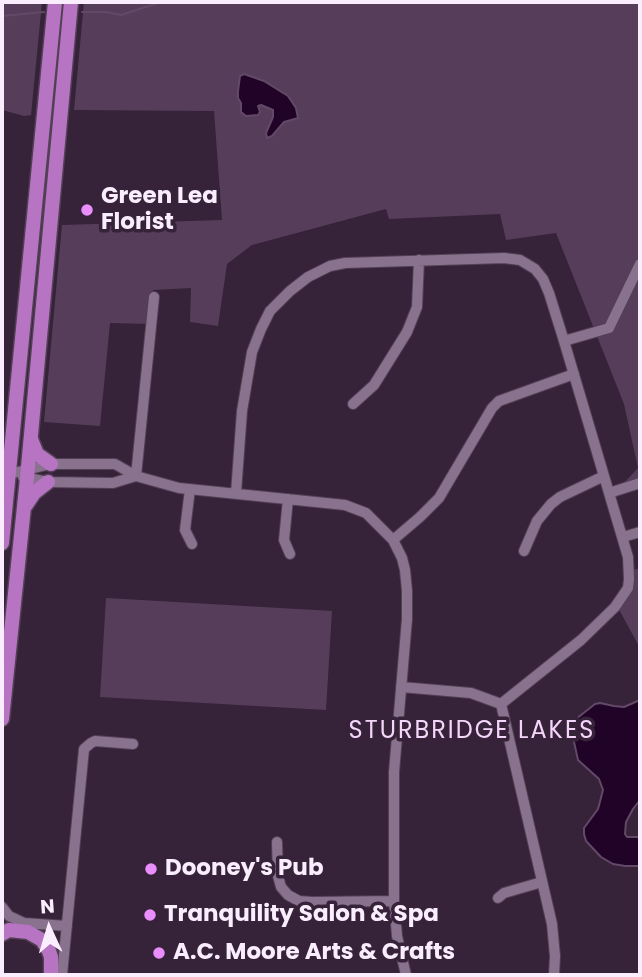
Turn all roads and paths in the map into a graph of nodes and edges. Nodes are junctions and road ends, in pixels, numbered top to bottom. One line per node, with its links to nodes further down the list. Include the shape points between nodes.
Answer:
1 (55, 2): 3 (highway)
2 (71, 2): 4 (highway)
3 (39, 166): 4 (street); 13 (highway)
4 (55, 167): 11 (highway)
5 (419, 260): 8 (street, via 520,260 543,279); 10 (street, via 414,317 374,385); 20 (street, via 330,266 307,277 270,311 252,352)
6 (640, 264): 8 (street, via 609,328)
7 (154, 297): 15 (street)
8 (564, 341): 9 (street)
9 (574, 374): 16 (street); 26 (street, via 499,401 439,498)
10 (353, 404)
11 (31, 439): 12 (highway, via 37,454); 14 (highway)
12 (51, 464): 14 (street); 15 (street, via 115,464)
13 (9, 474): 14 (street); 27 (highway)
14 (27, 474): 17 (street); 23 (highway)
15 (136, 476): 17 (street, via 113,483); 19 (street)
16 (604, 476): 21 (street); 29 (street, via 551,504 537,521)
17 (48, 481): 23 (highway)
18 (640, 483): 21 (street)
19 (190, 489): 20 (street); 28 (street, via 185,530)
20 (236, 493): 22 (street)
21 (609, 493): 25 (street)
22 (288, 499): 26 (street, via 345,505 366,513); 30 (street, via 284,540)
23 (24, 509): 33 (highway)
24 (640, 532): 25 (street)
25 (622, 537): 32 (street, via 629,579 615,607)
26 (393, 540): 31 (street, via 402,558 407,592)
27 (2, 543)
28 (192, 544)
29 (524, 551)
30 (290, 554)
31 (401, 687): 32 (street, via 471,693); 38 (street, via 394,772)
32 (500, 704): 36 (street)
33 (2, 719)
34 (133, 744): 40 (street, via 95,741 84,748)
35 (277, 842): 38 (street, via 281,887 299,901)
36 (542, 882): 37 (street); 45 (street, via 552,924)
37 (499, 898)
38 (394, 901): 44 (street)
39 (2, 907): 40 (street, via 24,923)
40 (67, 926): 43 (street)
41 (2, 934): 42 (highway, via 18,930 42,940 49,951)
42 (51, 975)
43 (62, 975)
44 (406, 975)
45 (554, 975)

